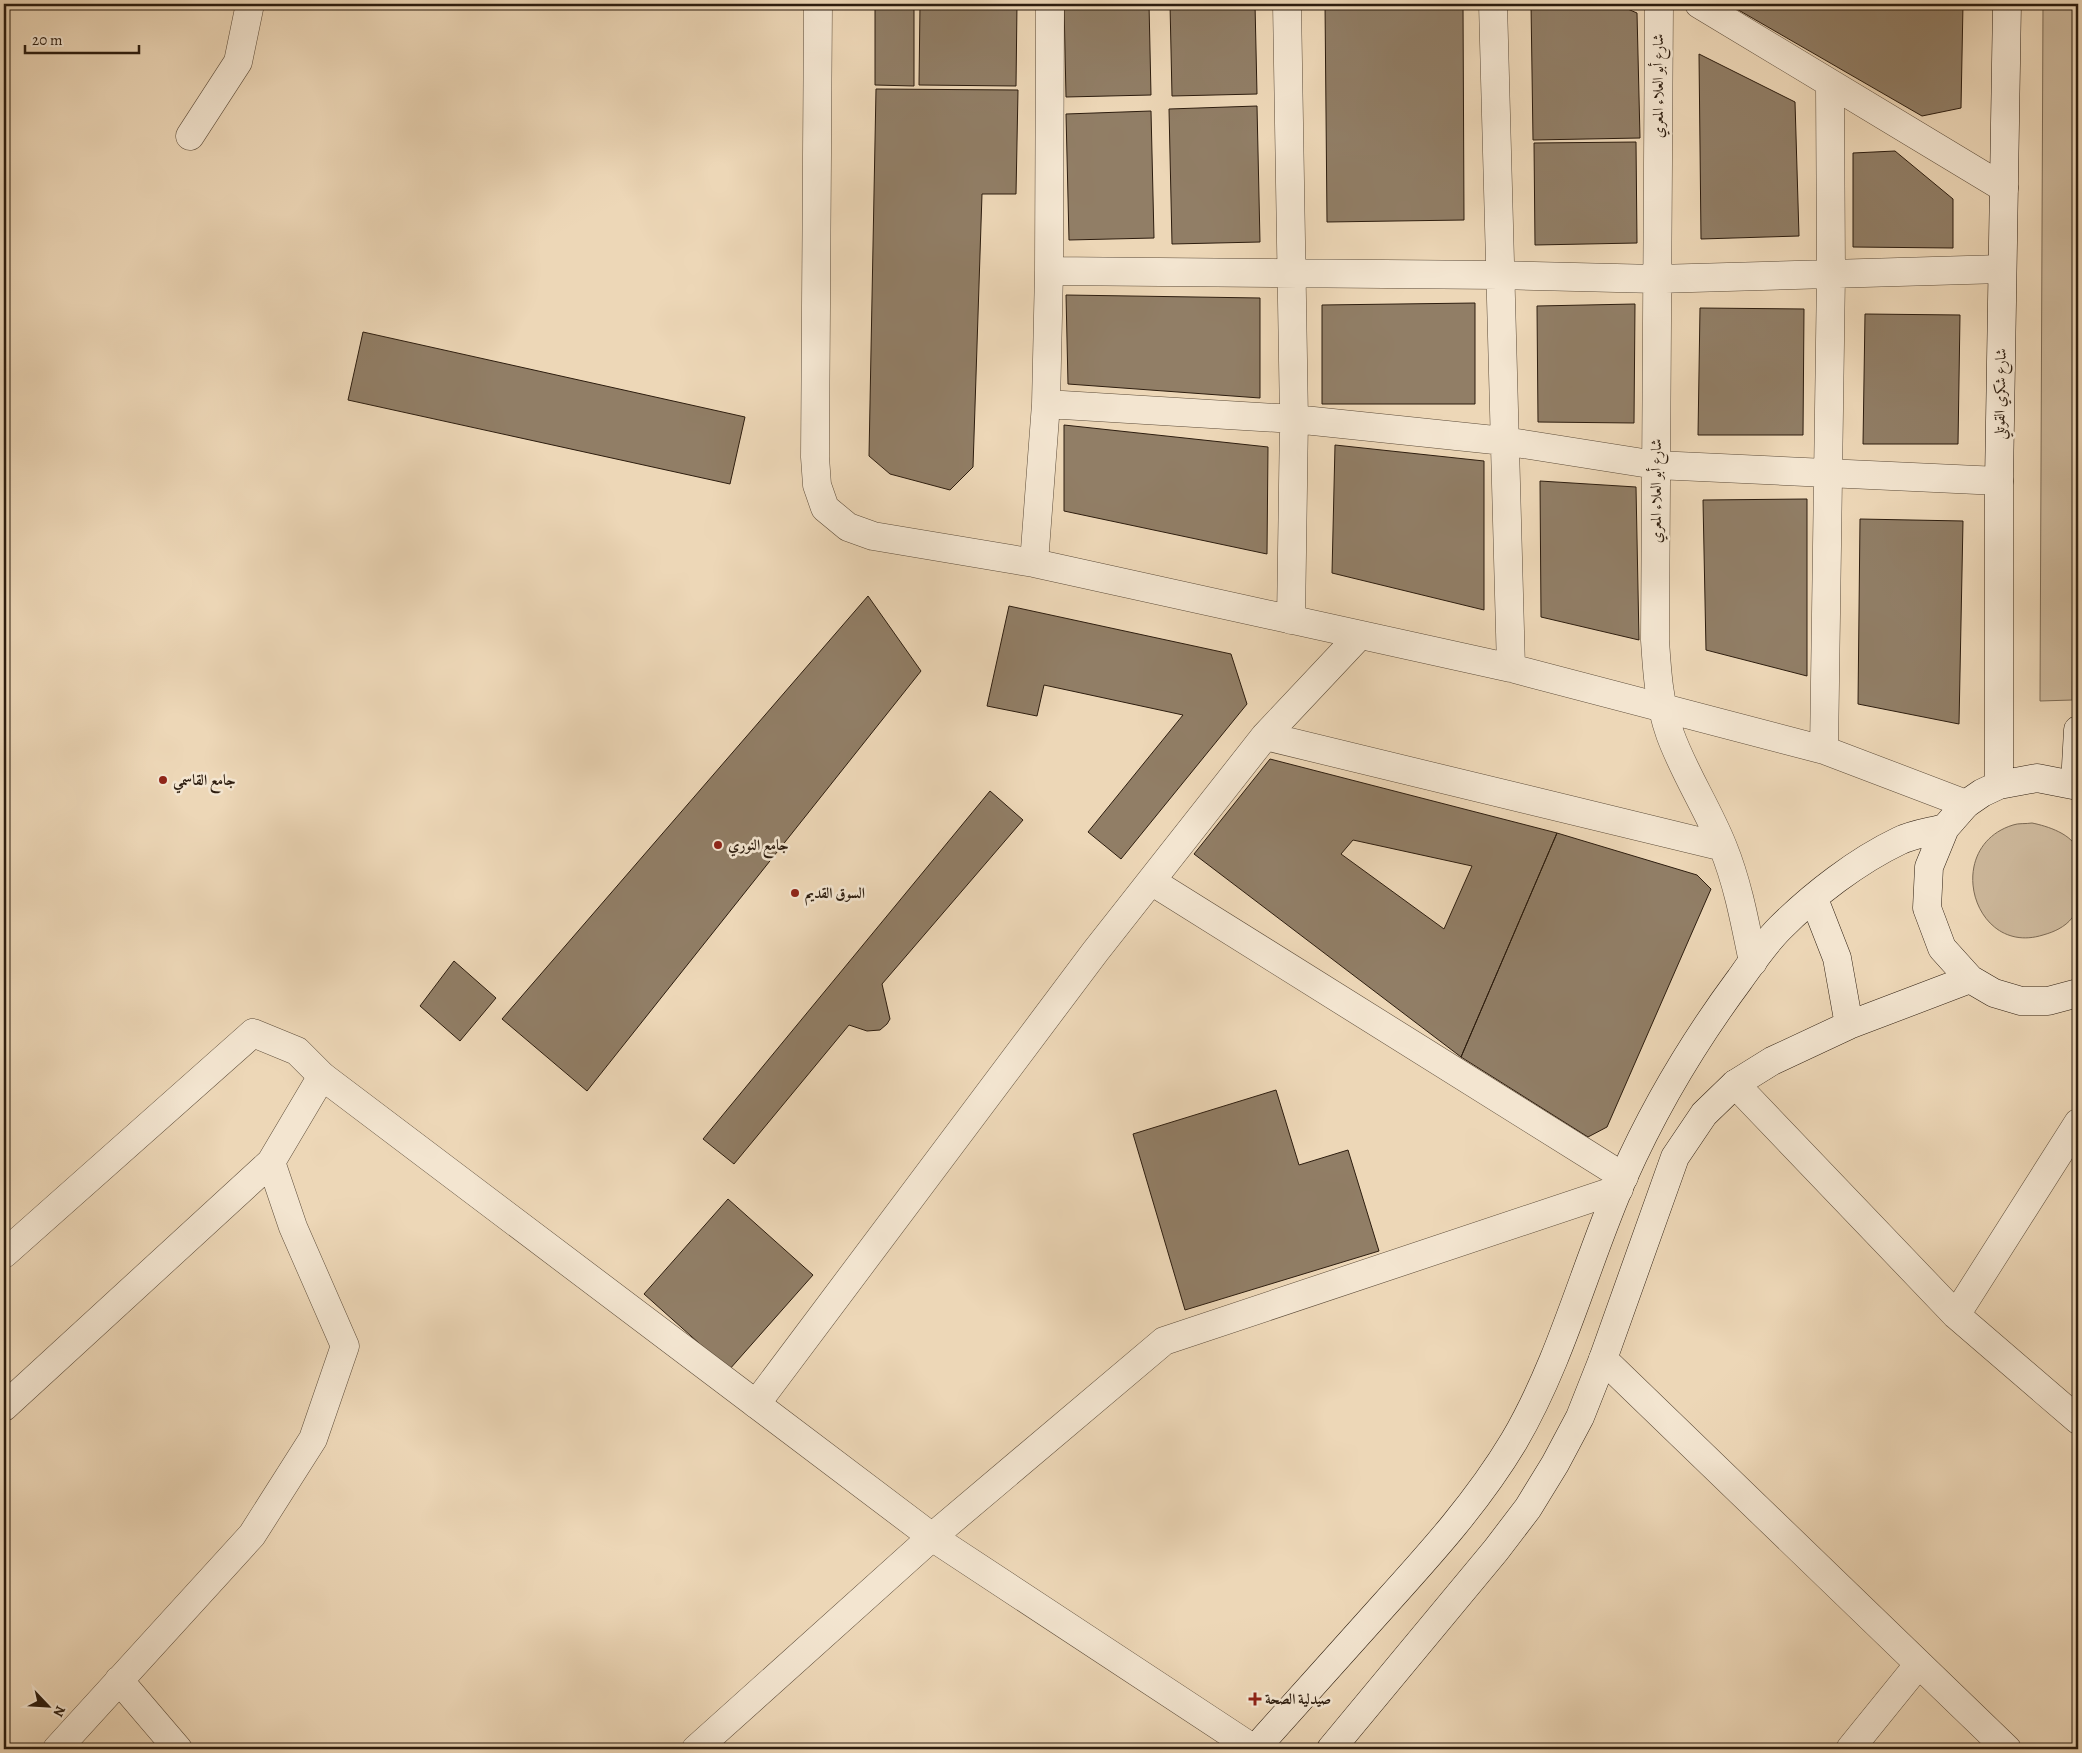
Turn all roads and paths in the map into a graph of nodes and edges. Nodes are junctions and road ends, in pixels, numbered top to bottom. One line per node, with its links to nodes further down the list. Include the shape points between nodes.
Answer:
1 (250, 4): 10 (street, via 238,62)
2 (818, 4): 24 (street, via 815,456 817,485 825,508 848,527 873,536)
3 (1050, 4): 13 (street)
4 (1287, 4): 14 (street)
5 (1493, 4): 16 (street)
6 (1659, 4): 17 (street, شارع أبو العلاء المعري)
7 (1699, 4): 9 (street)
8 (2007, 4): 11 (street, شارع شكري القوتلي)
9 (1830, 85): 11 (street); 15 (street)
10 (190, 136)
11 (2004, 188): 12 (street, شارع شكري القوتلي)
12 (2002, 269): 15 (street); 23 (street, شارع شكري القوتلي)
13 (1049, 271): 14 (street); 18 (street)
14 (1292, 274): 16 (street); 19 (street)
15 (1831, 274): 17 (street); 22 (street)
16 (1499, 275): 17 (street); 20 (street)
17 (1657, 279): 21 (street, شارع أبو العلاء المعري)
18 (1046, 404): 19 (street); 24 (street)
19 (1294, 419): 20 (street); 25 (street)
20 (1504, 441): 21 (street); 27 (street)
21 (1656, 465): 22 (street); 28 (street, شارع أبو العلاء المعري, via 1655,640)
22 (1828, 472): 23 (street); 31 (street)
23 (1999, 481): 32 (street, شارع شكري القوتلي)
24 (1034, 563): 25 (street)
25 (1291, 620): 26 (street)
26 (1360, 635): 27 (street); 30 (street)
27 (1511, 668): 28 (street)
28 (1662, 707): 31 (street); 36 (street, شارع أبو العلاء المعري, via 1670,735)
29 (2078, 730): 33 (street)
30 (1265, 736): 36 (street); 37 (street)
31 (1824, 750): 34 (street)
32 (1999, 785): 33 (street, via 2037,778); 34 (street)
33 (2077, 785)
34 (1966, 804): 35 (street)
35 (1945, 828): 38 (street, via 1901,840 1859,864); 40 (street, via 1928,867 1927,908 1942,948)
36 (1723, 847): 39 (street, شارع أبو العلاء المعري, via 1737,888)
37 (1151, 881): 47 (street); 51 (street)
38 (1814, 899): 39 (street, via 1778,929); 42 (street, via 1837,958)
39 (1753, 962): 47 (street, via 1681,1065)
40 (1970, 979): 41 (street, via 1994,993 2021,1000 2048,1001); 42 (street)
41 (2078, 993)
42 (1849, 1025): 44 (street, via 1772,1061)
43 (322, 1076): 46 (street); 48 (street, via 297,1051 253,1033); 51 (street)
44 (1736, 1084): 49 (street); 50 (street, via 1704,1114 1675,1157)
45 (2078, 1123): 49 (street)
46 (271, 1162): 52 (street); 56 (street, via 293,1227 345,1346 313,1439 252,1535)
47 (1621, 1183): 54 (street, via 1164,1340); 60 (street, via 1539,1391 1509,1448 1478,1496)
48 (4, 1254)
49 (1956, 1315): 53 (street)
50 (1603, 1359): 55 (street); 61 (street, via 1580,1417 1528,1508)
51 (756, 1404): 54 (street)
52 (4, 1407)
53 (2078, 1420)
54 (932, 1537): 59 (street); 60 (street)
55 (1918, 1665): 62 (street); 63 (street)
56 (119, 1680): 57 (street); 58 (street)
57 (57, 1749)
58 (178, 1749)
59 (696, 1749)
60 (1254, 1749)
61 (1331, 1749)
62 (1850, 1749)
63 (2007, 1749)

